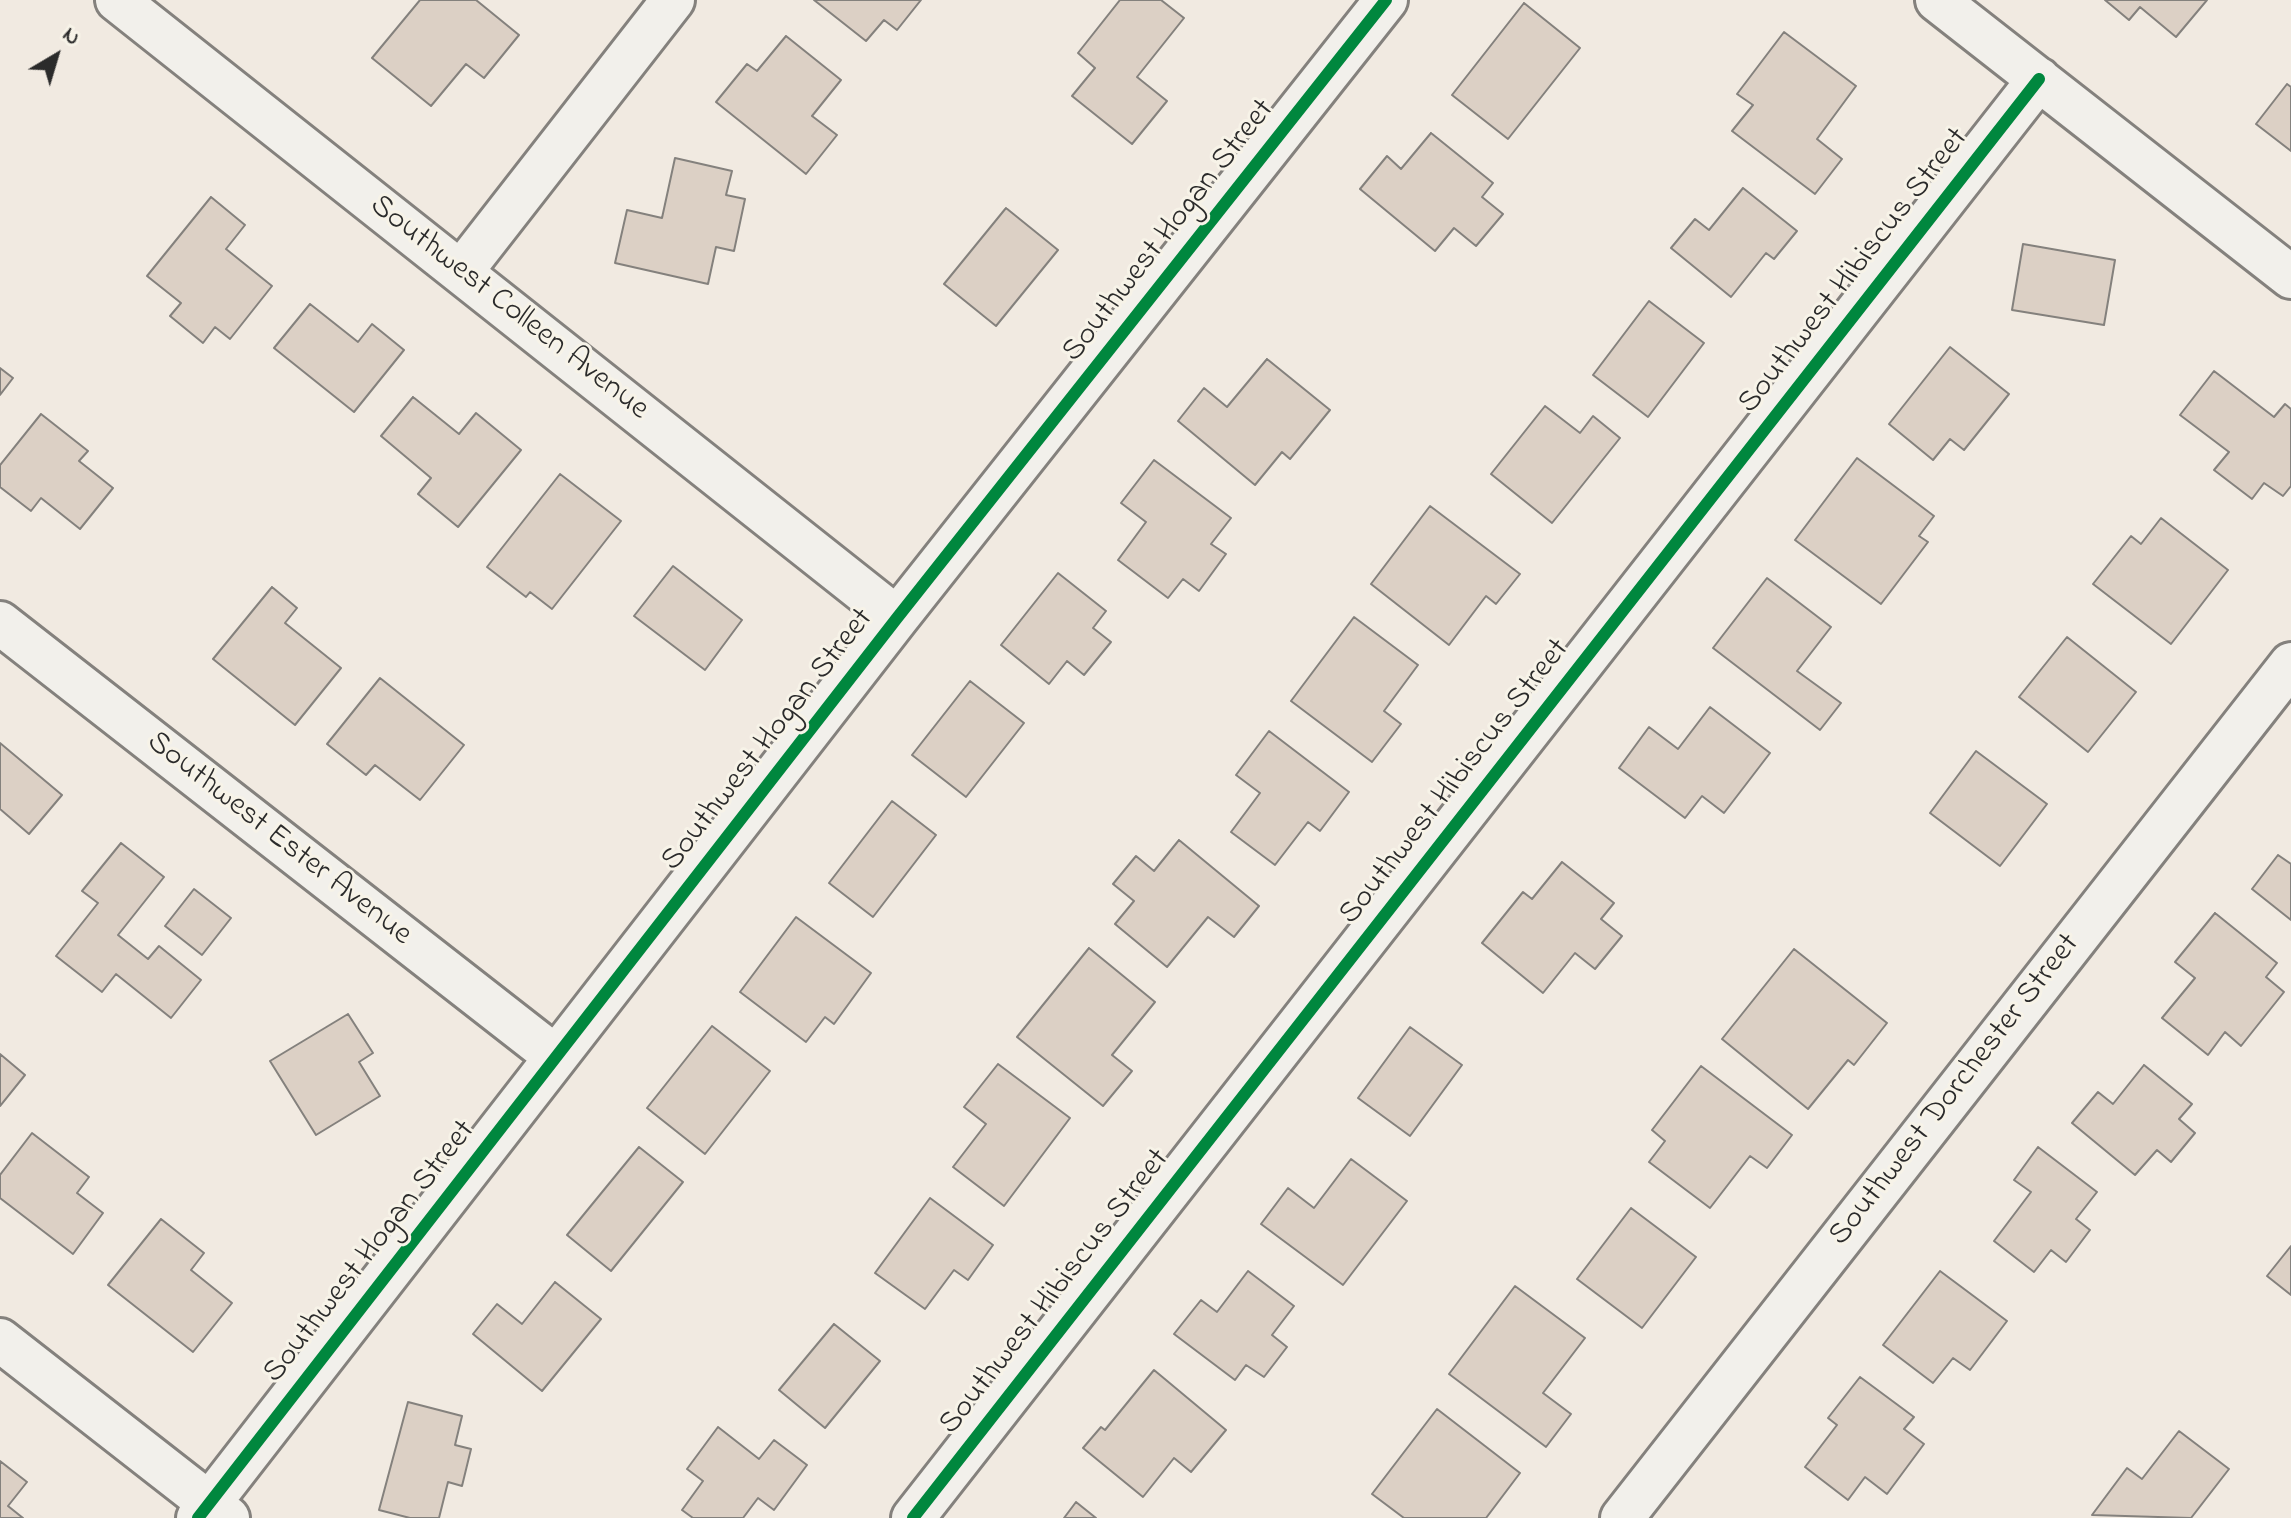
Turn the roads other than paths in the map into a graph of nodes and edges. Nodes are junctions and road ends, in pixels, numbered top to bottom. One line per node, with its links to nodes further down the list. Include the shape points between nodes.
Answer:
1 (117, 0): 6 (street, Southwest Colleen Avenue)
2 (673, 0): 6 (street)
3 (1386, 0): 8 (street, Southwest Hogan Street)
4 (1937, 0): 5 (street)
5 (2039, 79): 7 (street); 14 (street, Southwest Hibiscus Street)
6 (461, 272): 8 (street, Southwest Colleen Avenue)
7 (2291, 277)
8 (897, 618): 11 (street, Southwest Hogan Street)
9 (0, 623): 11 (street, Southwest Ester Avenue)
10 (2291, 664): 15 (street, Southwest Dorchester Street)
11 (556, 1057): 13 (street, Southwest Hogan Street)
12 (0, 1340): 13 (street)
13 (212, 1513)
14 (913, 1518)
15 (1622, 1518)

